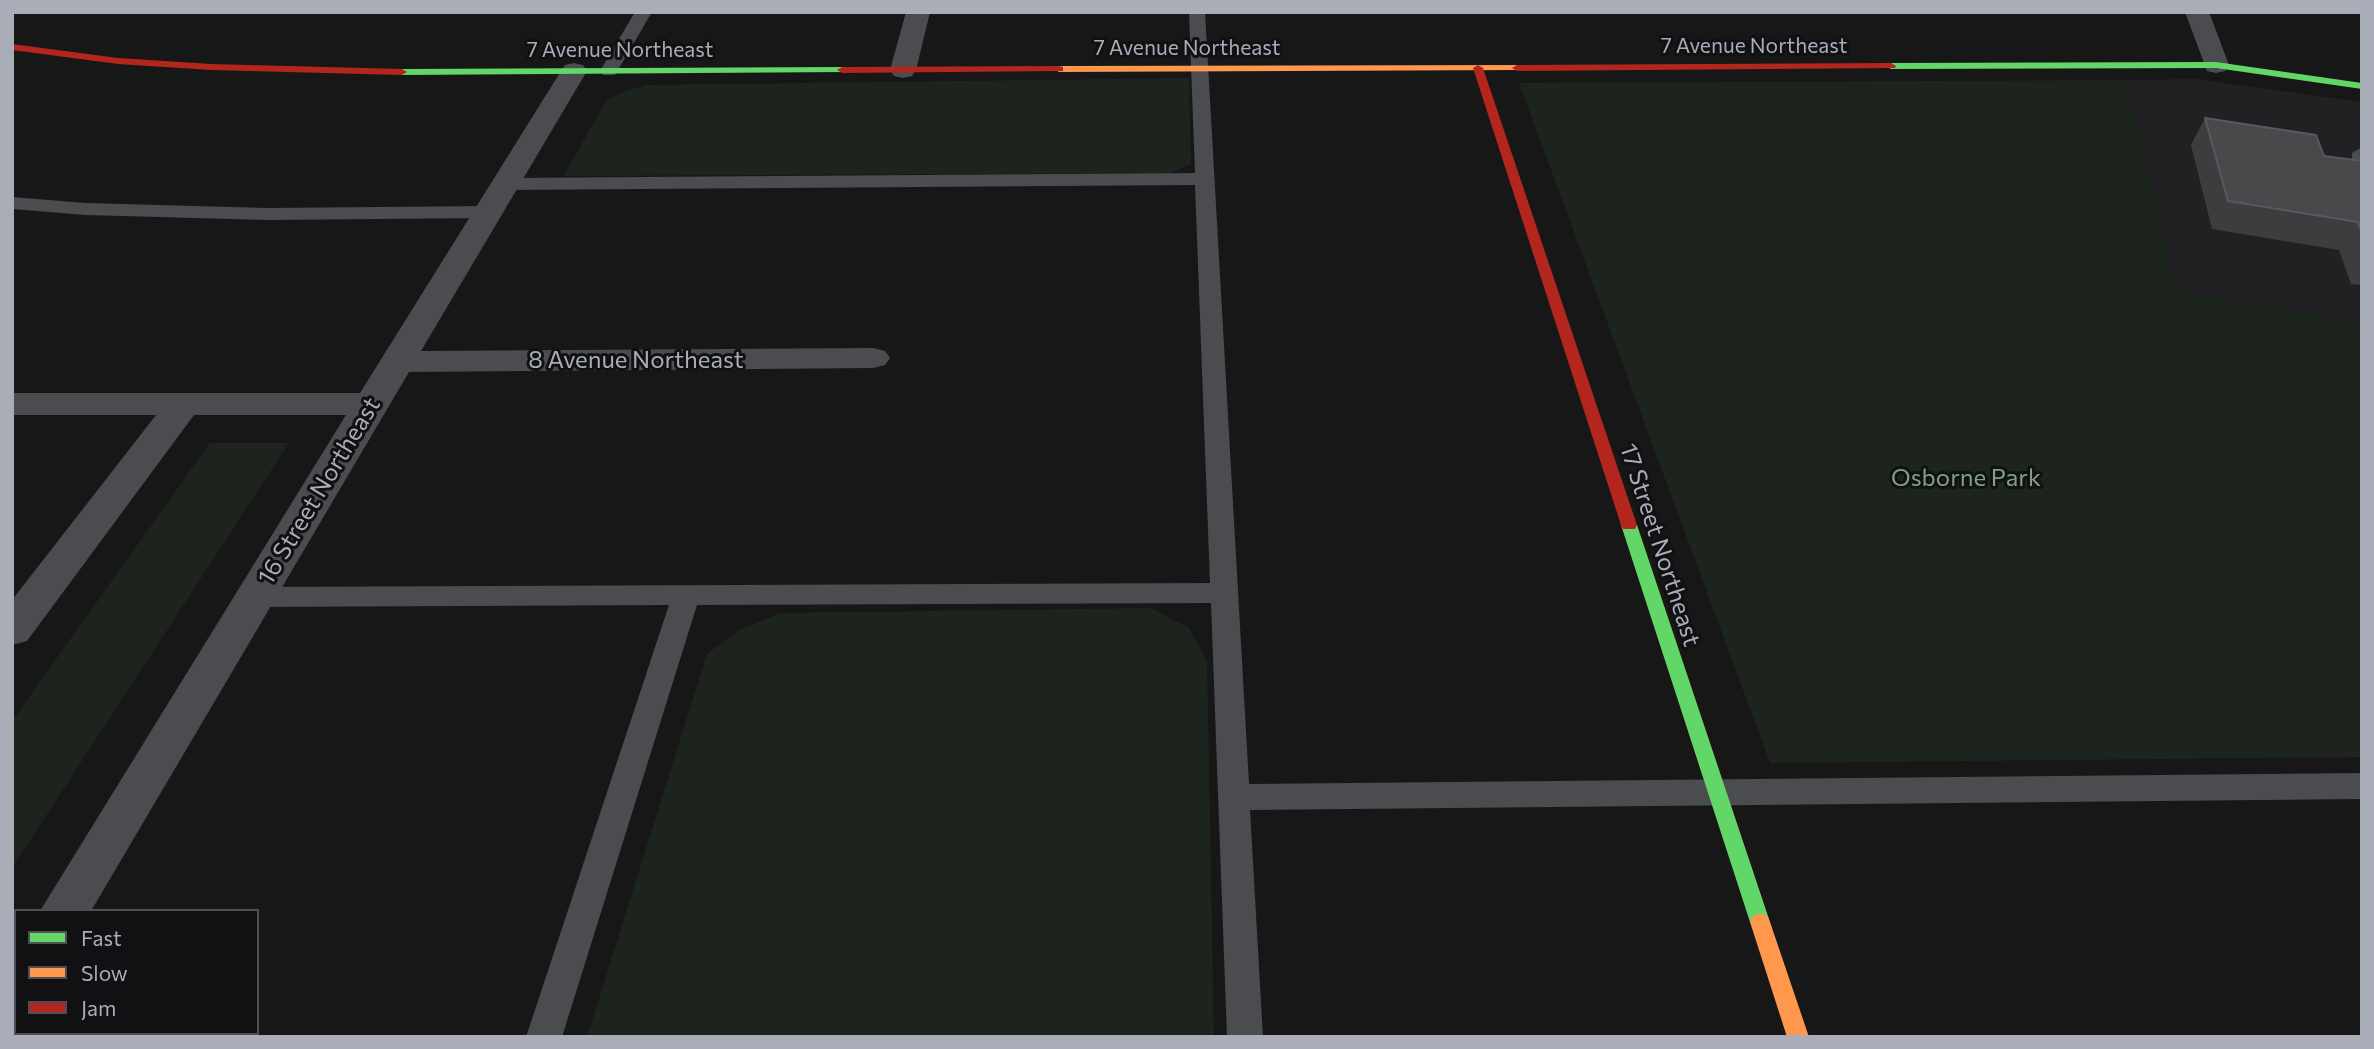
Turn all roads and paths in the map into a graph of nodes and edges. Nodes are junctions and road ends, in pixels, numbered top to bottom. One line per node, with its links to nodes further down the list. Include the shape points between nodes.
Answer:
1 (644, 12): 10 (lane)
2 (918, 12): 9 (street)
3 (1197, 12): 8 (lane)
4 (2197, 12): 6 (street)
5 (12, 47): 10 (street, 7 Avenue Northeast, via 211,67 347,72)
6 (2216, 65): 7 (street, 7 Avenue Northeast); 11 (street, 7 Avenue Northeast)
7 (1478, 68): 8 (street, 7 Avenue Northeast); 27 (street, 17 Street Northeast)
8 (1199, 69): 9 (street, 7 Avenue Northeast); 14 (lane)
9 (904, 70): 10 (street, 7 Avenue Northeast)
10 (592, 71): 15 (street, 16 Street Northeast)
11 (2362, 86)
12 (2362, 153): 13 (lane)
13 (2362, 162)
14 (1204, 179): 15 (lane); 22 (lane)
15 (497, 198): 16 (lane, via 267,214); 18 (street, 16 Street Northeast)
16 (12, 203)
17 (873, 358): 18 (street, 8 Avenue Northeast)
18 (398, 362): 20 (street, 16 Street Northeast)
19 (12, 404): 21 (street)
20 (372, 404): 21 (street); 24 (street, 16 Street Northeast)
21 (182, 406): 25 (street)
22 (1224, 593): 23 (lane); 28 (lane)
23 (686, 596): 24 (lane); 30 (lane)
24 (254, 597): 29 (street, 16 Street Northeast)
25 (12, 630)
26 (2362, 786): 27 (lane)
27 (1718, 793): 28 (lane); 32 (street, 17 Street Northeast)
28 (1234, 797): 31 (lane)
29 (65, 909)
30 (544, 1037)
31 (1245, 1037)
32 (1798, 1037)

